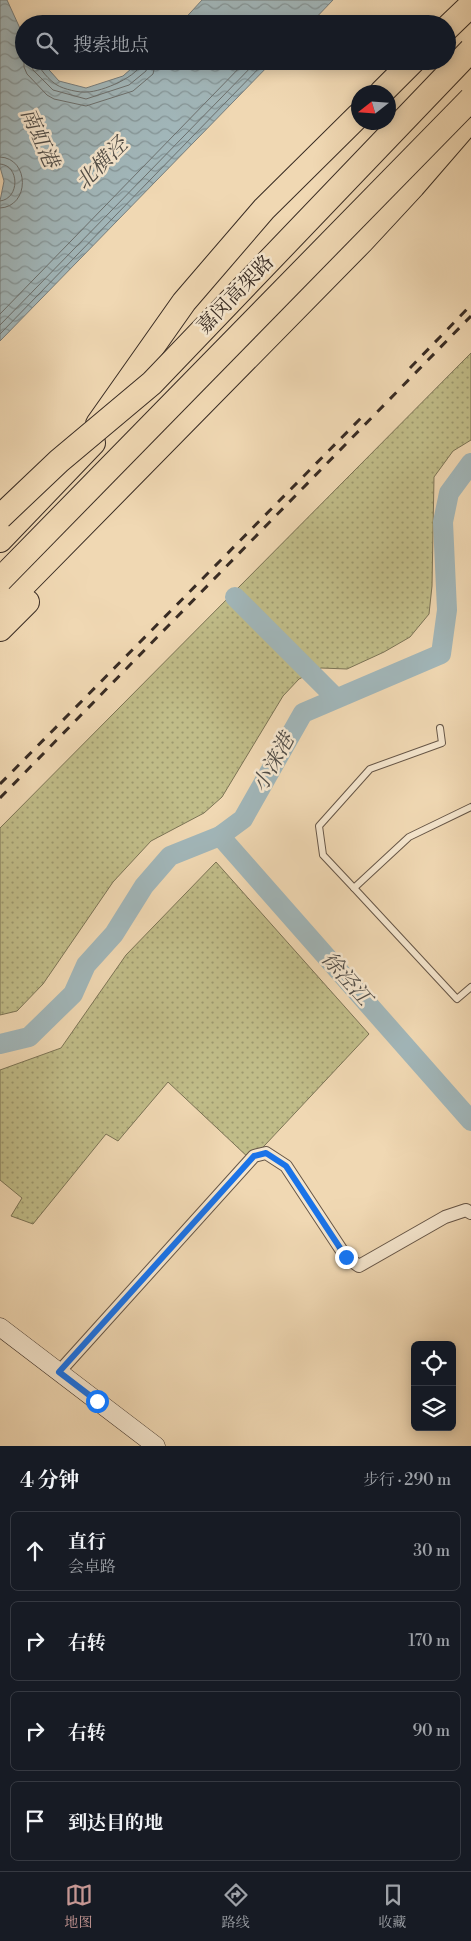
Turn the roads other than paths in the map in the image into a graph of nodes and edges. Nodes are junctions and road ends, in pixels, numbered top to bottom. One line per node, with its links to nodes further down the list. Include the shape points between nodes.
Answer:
1 (471, 5): 2 (highway)
2 (456, 19)
3 (471, 50): 4 (highway, 嘉闵高架路, bridge)
4 (456, 66)
5 (404, 70): 7 (highway)
6 (452, 70): 11 (highway, 嘉闵高架路, bridge)
7 (389, 85)
8 (471, 99): 16 (highway, 嘉闵高架路, bridge)
9 (471, 120): 12 (highway, via 362,241)
10 (351, 123): 13 (highway, via 264,209 184,302)
11 (152, 383): 14 (highway, bridge, via 59,461); 15 (highway, 嘉闵高架路, bridge)
12 (194, 411): 17 (highway); 18 (highway, via 110,516)
13 (74, 458)
14 (0, 517)
15 (0, 540)
16 (0, 580)
17 (0, 609)
18 (0, 629)
19 (440, 728): 21 (lane, via 442,742 370,769 319,826 323,855)
20 (471, 807): 21 (lane, via 409,837)
21 (354, 888): 22 (lane, via 457,999)
22 (471, 987)
23 (471, 1213): 25 (street, via 466,1210 445,1216 359,1266 346,1257 286,1166 266,1153 254,1156)
24 (0, 1327): 25 (main road)
25 (59, 1372): 26 (main road)
26 (156, 1446)

